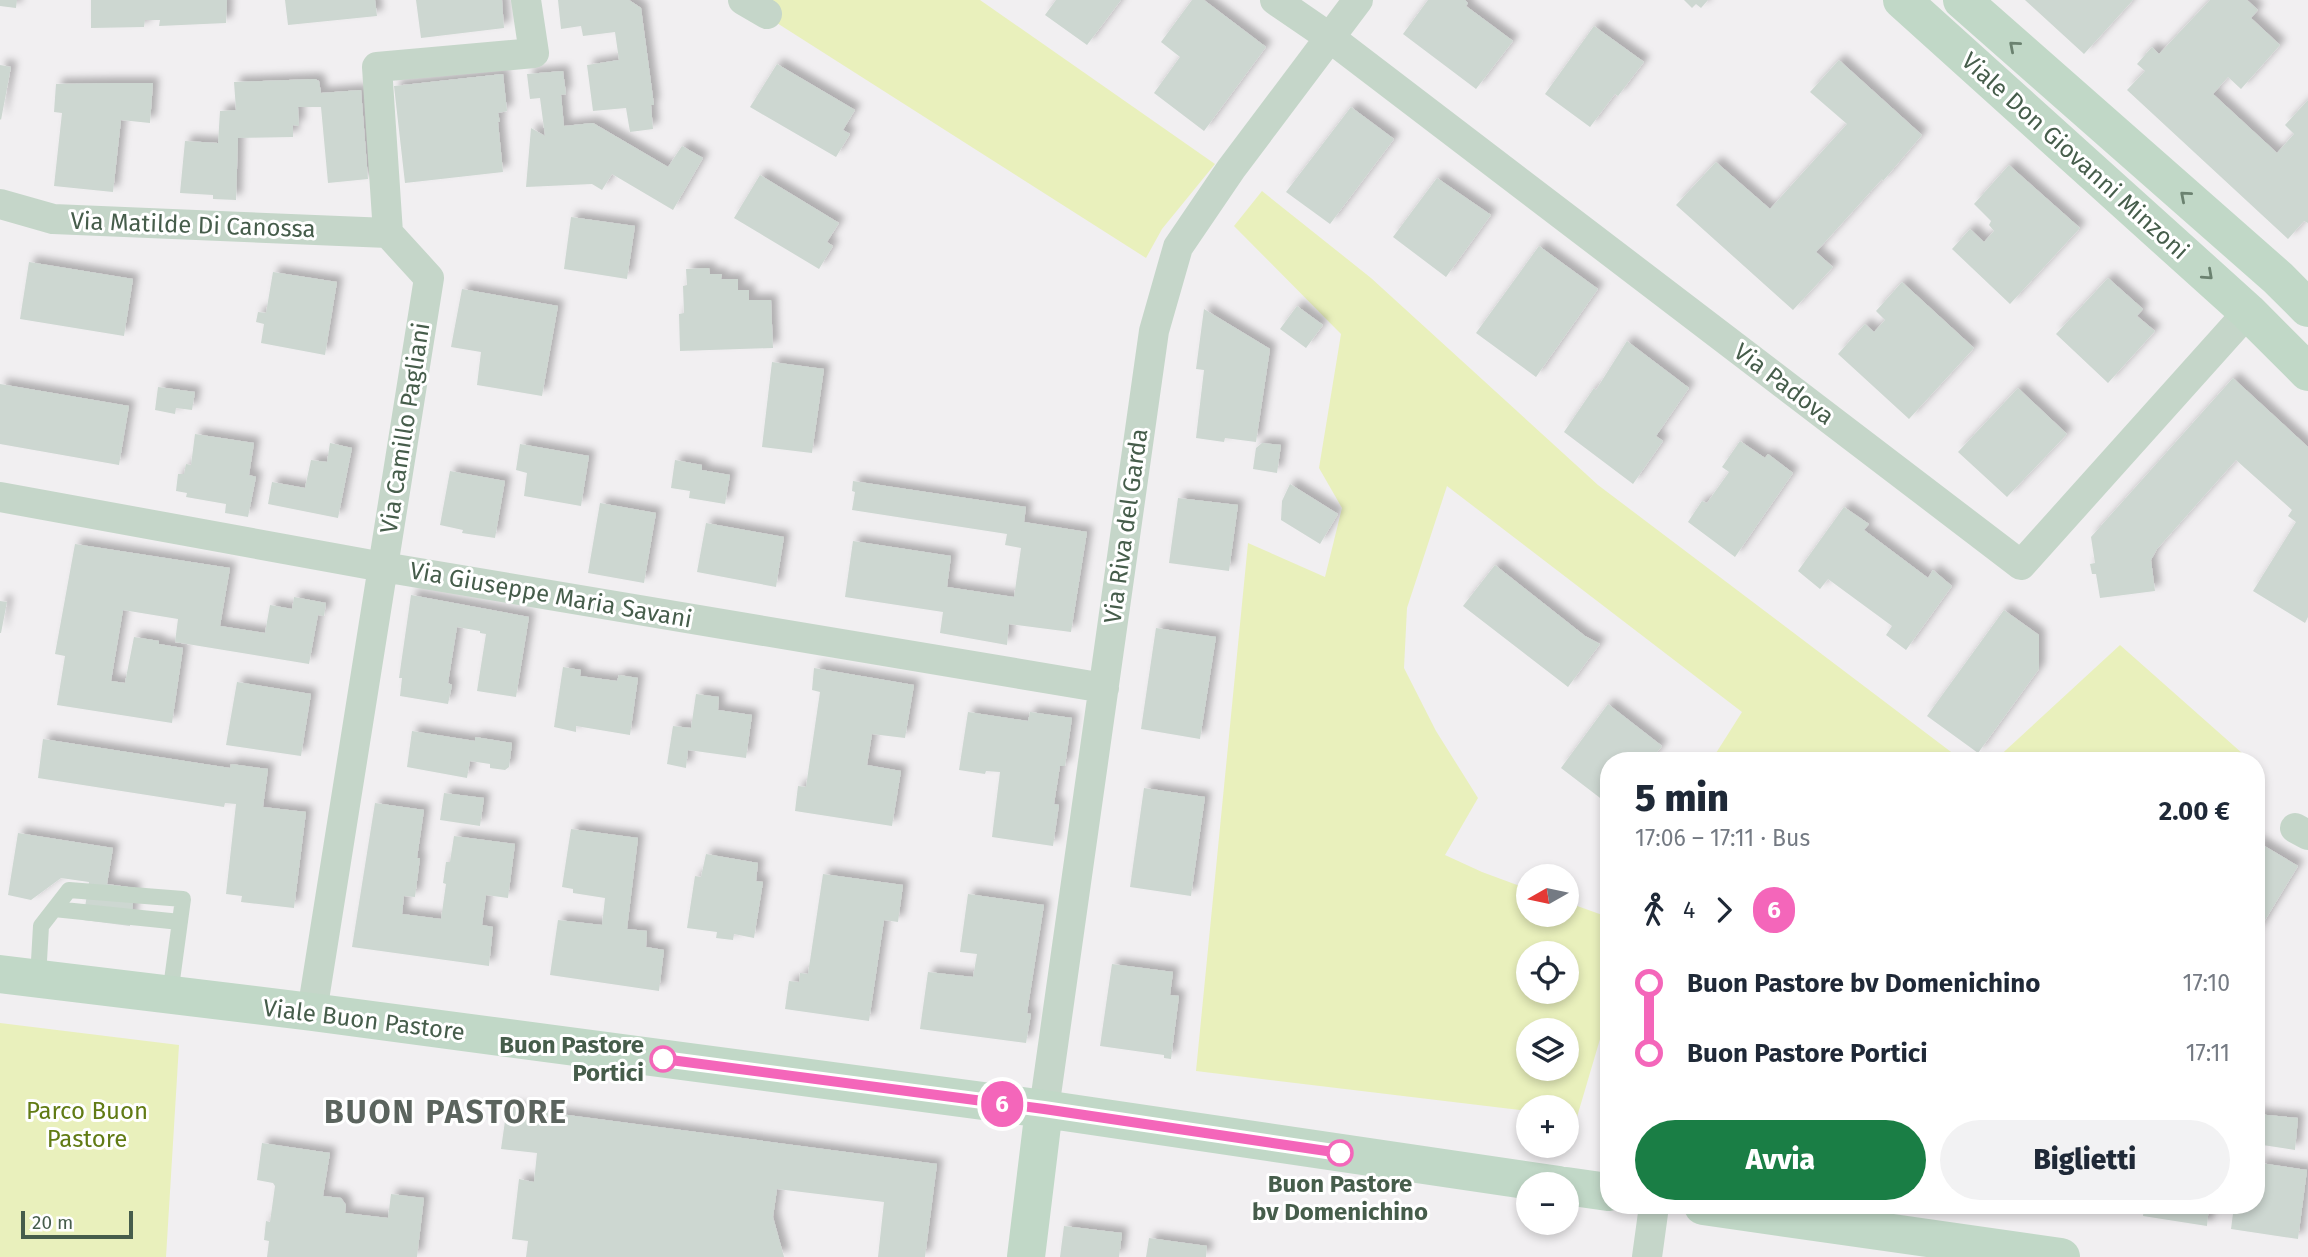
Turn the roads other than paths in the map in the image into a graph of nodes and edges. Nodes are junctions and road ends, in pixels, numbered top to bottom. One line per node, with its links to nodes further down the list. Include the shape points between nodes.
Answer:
1 (526, 0): 8 (street, via 534,53 377,67)
2 (1275, 0): 6 (street, Via Padova)
3 (1358, 0): 6 (street, Via Riva del Garda)
4 (1902, 0): 11 (street, Viale Don Giovanni Minzoni, one-way to 11)
5 (1962, 0): 9 (street, Viale Don Giovanni Minzoni, one-way to 5)
6 (1329, 37): 11 (street, Via Padova, via 2021,565); 15 (street, Via Riva del Garda, via 1178,247 1154,331)
7 (0, 204): 8 (street, Via Matilde Di Canossa, via 53,219)
8 (388, 233): 14 (street, Via Camillo Pagliani, via 429,278)
9 (2278, 278): 10 (street, Viale Don Giovanni Minzoni); 11 (street)
10 (2308, 308)
11 (2248, 312): 12 (street, Viale Don Giovanni Minzoni)
12 (2308, 372)
13 (0, 497): 14 (street, Via Giuseppe Maria Savani)
14 (383, 567): 15 (street, Via Giuseppe Maria Savani); 21 (street, Via Camillo Pagliani)
15 (1104, 688): 22 (street, Via Riva del Garda)
16 (54, 909): 17 (lane); 17 (lane, via 69,890 183,899); 19 (lane, via 41,926)
17 (180, 922): 20 (lane)
18 (0, 974): 19 (street, Viale Buon Pastore)
19 (38, 978): 20 (street, Viale Buon Pastore)
20 (170, 995): 21 (street, Viale Buon Pastore)
21 (312, 1012): 22 (street, Viale Buon Pastore)
22 (1044, 1109): 23 (street, Viale Buon Pastore); 28 (street)
23 (1516, 1179)
24 (1579, 1188): 25 (street)
25 (1600, 1191)
26 (1653, 1214): 29 (street)
27 (1759, 1214): 30 (street)
28 (1026, 1257)
29 (1647, 1257)
30 (2061, 1257)

